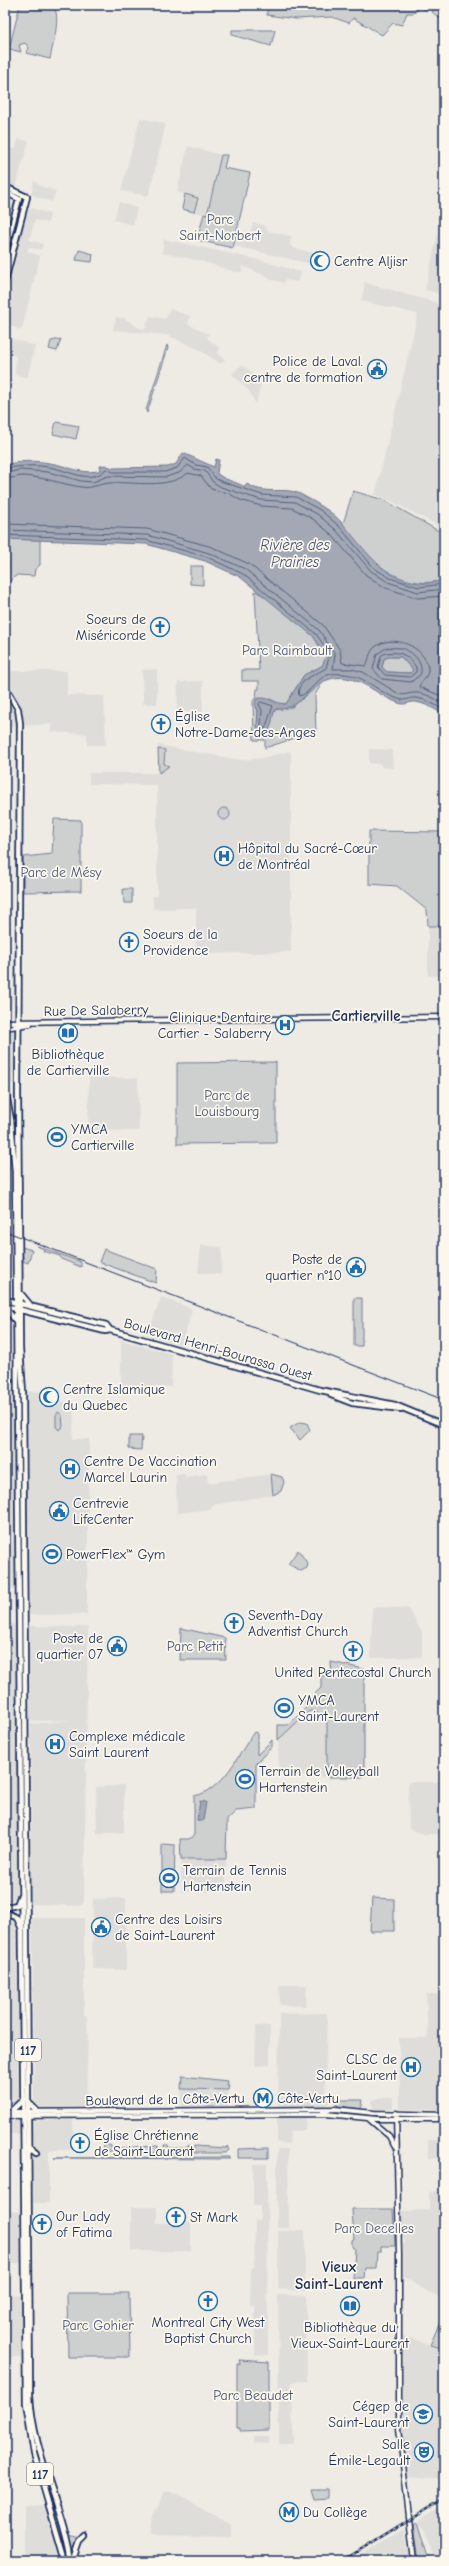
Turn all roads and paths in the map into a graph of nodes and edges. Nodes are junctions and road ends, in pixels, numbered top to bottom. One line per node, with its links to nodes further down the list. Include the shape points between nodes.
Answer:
1 (5, 187): 4 (main road, via 27,197)
2 (5, 192): 3 (main road, via 19,199)
3 (5, 249)
4 (5, 280)
5 (5, 687): 8 (main road, 117, via 18,708 20,723)
6 (444, 1017): 8 (main road, Rue De Salaberry)
7 (5, 1022): 8 (main road, Rue De Salaberry)
8 (19, 1024): 9 (main road, Rue De Salaberry); 11 (main road, 117)
9 (5, 1028)
10 (5, 1089): 11 (main road, 117, via 11,1120)
11 (18, 1240): 12 (main road, 117)
12 (18, 1292): 13 (main road); 15 (main road, 117); 16 (main road)
13 (6, 1300): 15 (main road, Boulevard Henri-Bourassa Ouest)
14 (5, 1306): 15 (main road, Boulevard Henri-Bourassa Ouest); 18 (main road)
15 (18, 1306): 16 (main road, Boulevard Henri-Bourassa Ouest); 17 (main road, Boulevard Henri-Bourassa Ouest); 18 (main road, 117)
16 (31, 1306): 19 (main road, Boulevard Henri-Bourassa Ouest, via 106,1325)
17 (33, 1312): 18 (main road); 19 (main road, Boulevard Henri-Bourassa Ouest, via 105,1331)
18 (18, 1320): 21 (main road, 117); 22 (main road, 117, via 23,1392)
19 (110, 1330): 20 (main road, Boulevard Henri-Bourassa Ouest, via 320,1390 393,1404)
20 (444, 1425)
21 (22, 1816): 22 (main road); 23 (main road, 117)
22 (28, 1816): 27 (main road, 117)
23 (22, 1888): 24 (main road, via 18,1903); 26 (main road, 117)
24 (7, 1907)
25 (7, 1913): 26 (main road, via 18,1919)
26 (22, 1934): 27 (main road, 117)
27 (26, 2101): 28 (main road); 29 (main road); 31 (main road, 117)
28 (8, 2112): 31 (main road, Boulevard de la Côte-Vertu)
29 (38, 2112): 30 (main road, Boulevard de la Côte-Vertu, via 336,2109); 31 (main road, Boulevard de la Côte-Vertu)
30 (396, 2113): 32 (main road, Boulevard de la Côte-Vertu); 35 (main road)
31 (26, 2114): 33 (main road, Boulevard de la Côte-Vertu); 34 (main road, Boulevard de la Côte-Vertu, via 326,2114); 37 (main road, 117); 41 (main road, 117, via 27,2417 36,2459)
32 (444, 2114)
33 (5, 2116)
34 (368, 2118): 35 (main road, Boulevard de la Côte-Vertu); 38 (main road, via 390,2137)
35 (396, 2119): 36 (main road, Boulevard de la Côte-Vertu); 38 (main road)
36 (444, 2119)
37 (28, 2146): 39 (main road); 42 (main road, 117, via 31,2414 40,2456)
38 (396, 2150): 43 (main road, via 400,2428)
39 (36, 2153)
40 (85, 2536): 42 (main road, via 80,2541)
41 (65, 2561)
42 (72, 2561)
43 (414, 2561)

